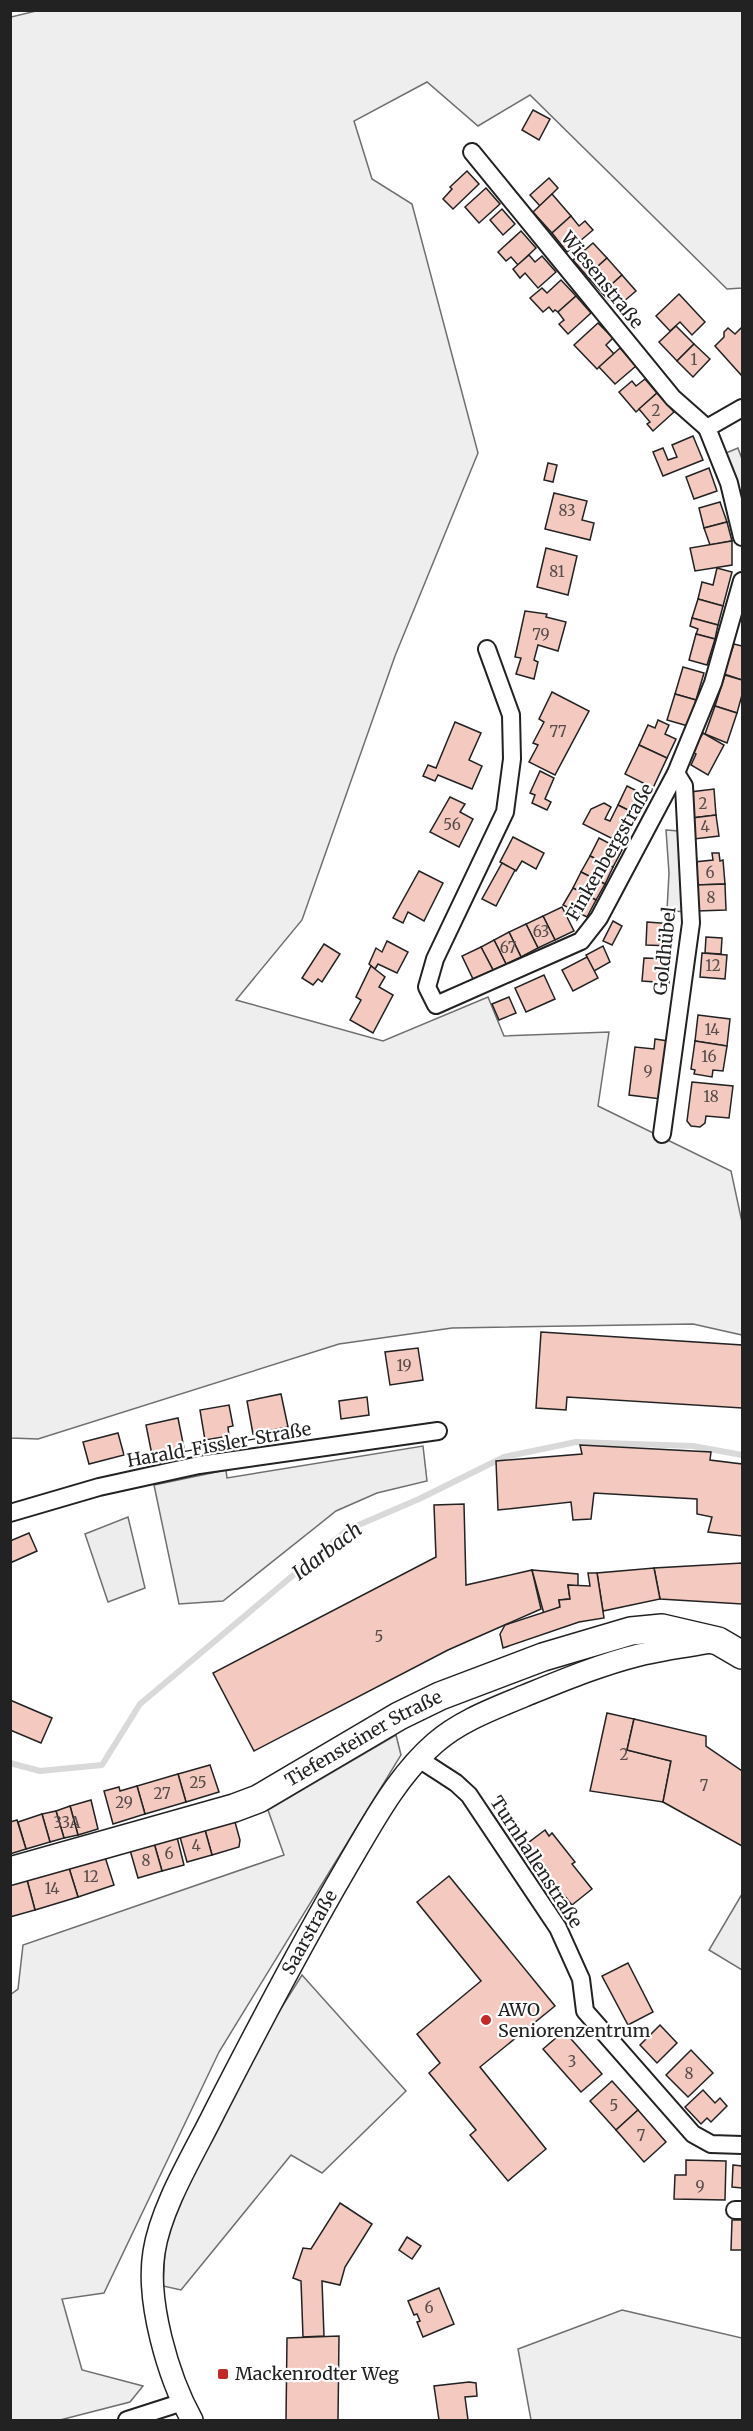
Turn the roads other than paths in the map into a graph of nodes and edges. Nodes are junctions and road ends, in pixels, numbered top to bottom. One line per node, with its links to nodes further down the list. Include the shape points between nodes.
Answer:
1 (472, 152): 3 (street, Wiesenstraße, via 674,398)
2 (742, 410): 3 (street)
3 (707, 428): 4 (street, via 729,483)
4 (742, 537)
5 (742, 581): 7 (street, Finkenbergstraße, via 713,683)
6 (487, 649): 7 (street, Finkenbergstraße, via 511,715 512,759 505,812 435,959 428,987 436,1005 581,941 599,918)
7 (676, 773): 8 (street, Goldhübel, via 684,786 691,922)
8 (662, 1134)
9 (438, 1431): 10 (street, Harald-Fissler-Straße, via 199,1465 99,1487)
10 (10, 1513)
11 (718, 1641): 12 (main road, Tiefensteiner Straße); 13 (street, Saarstraße, via 641,1655 560,1682 456,1726); 14 (main road, Tiefensteiner Straße, via 652,1628 543,1657 399,1716 258,1799)
12 (742, 1655)
13 (419, 1759): 15 (street, Turnhallenstraße, via 469,1795 545,1906 581,1979 585,2011 693,2134 711,2144); 16 (street, Saarstraße, via 390,1794 326,1903 236,2071 161,2226 153,2253 153,2285 163,2344)
14 (10, 1871)
15 (742, 2145)
16 (188, 2411): 17 (street)
17 (126, 2421)

